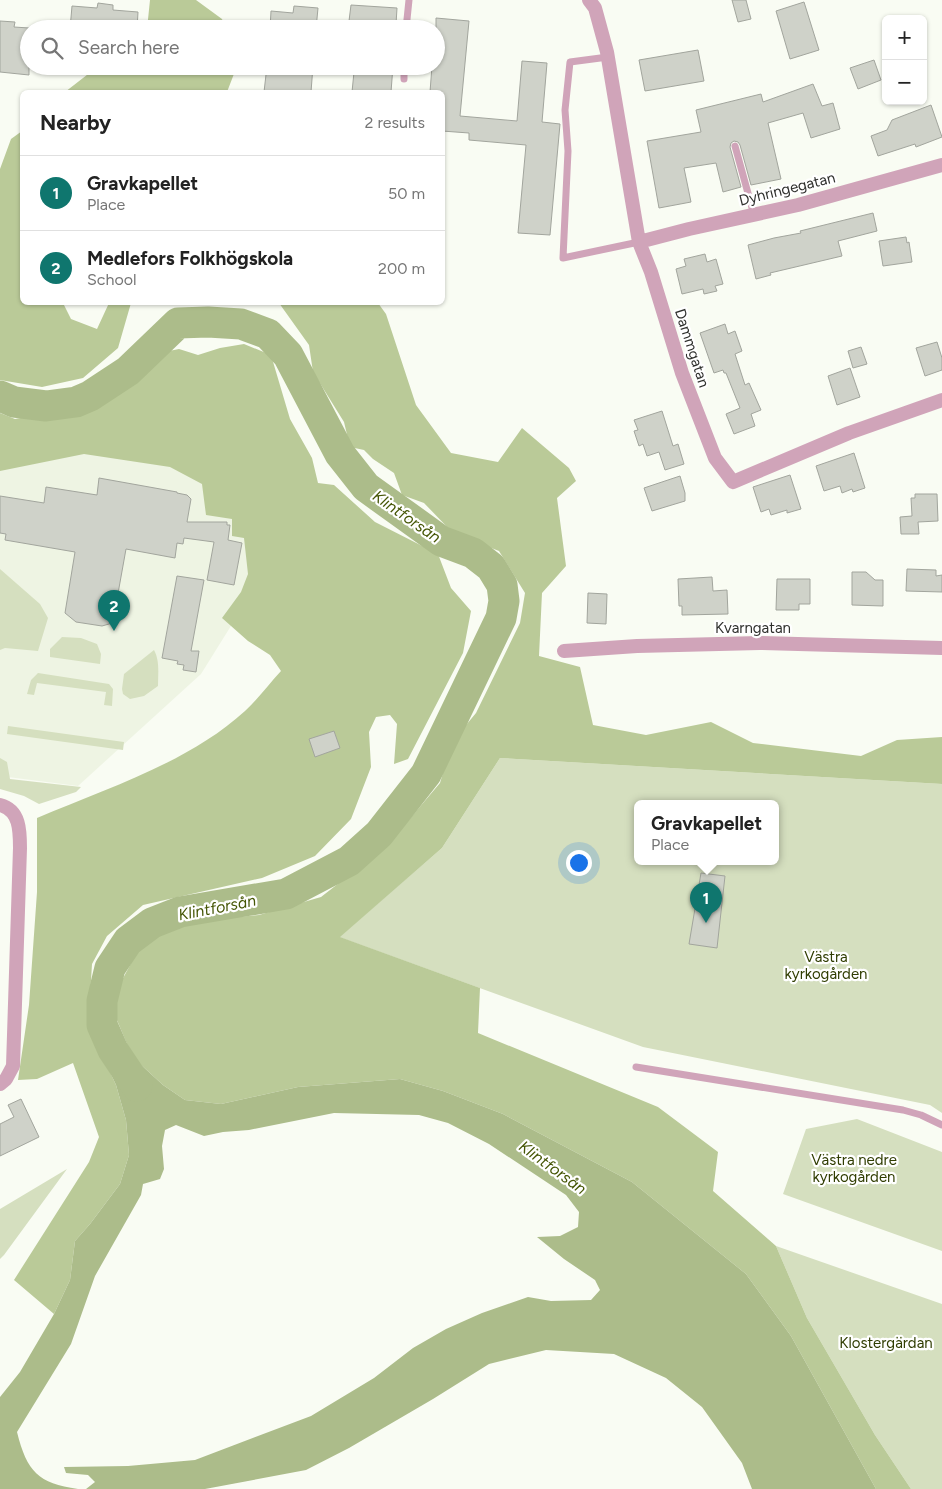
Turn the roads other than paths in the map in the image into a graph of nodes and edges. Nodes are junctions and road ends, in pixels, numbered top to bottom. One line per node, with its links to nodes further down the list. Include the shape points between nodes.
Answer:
1 (409, 0): 3 (lane)
2 (589, 0): 4 (street, Dammgatan, via 599,20)
3 (407, 20)
4 (608, 57): 10 (street, Dammgatan); 10 (lane, via 570,62 565,110 568,151 563,258)
5 (404, 75): 6 (lane)
6 (404, 79)
7 (735, 146): 9 (lane)
8 (942, 165): 9 (street, Dyhringegatan)
9 (754, 215): 10 (street, Dyhringegatan)
10 (639, 242): 11 (street, Dammgatan, via 682,373 715,458 733,482)
11 (942, 400)
12 (942, 648): 13 (street, Kvarngatan, via 760,643 637,646)
13 (564, 652)
14 (0, 805): 16 (street, via 11,811 20,830 14,1066)
15 (636, 1067): 17 (lane, via 903,1110)
16 (0, 1084)
17 (942, 1125)

